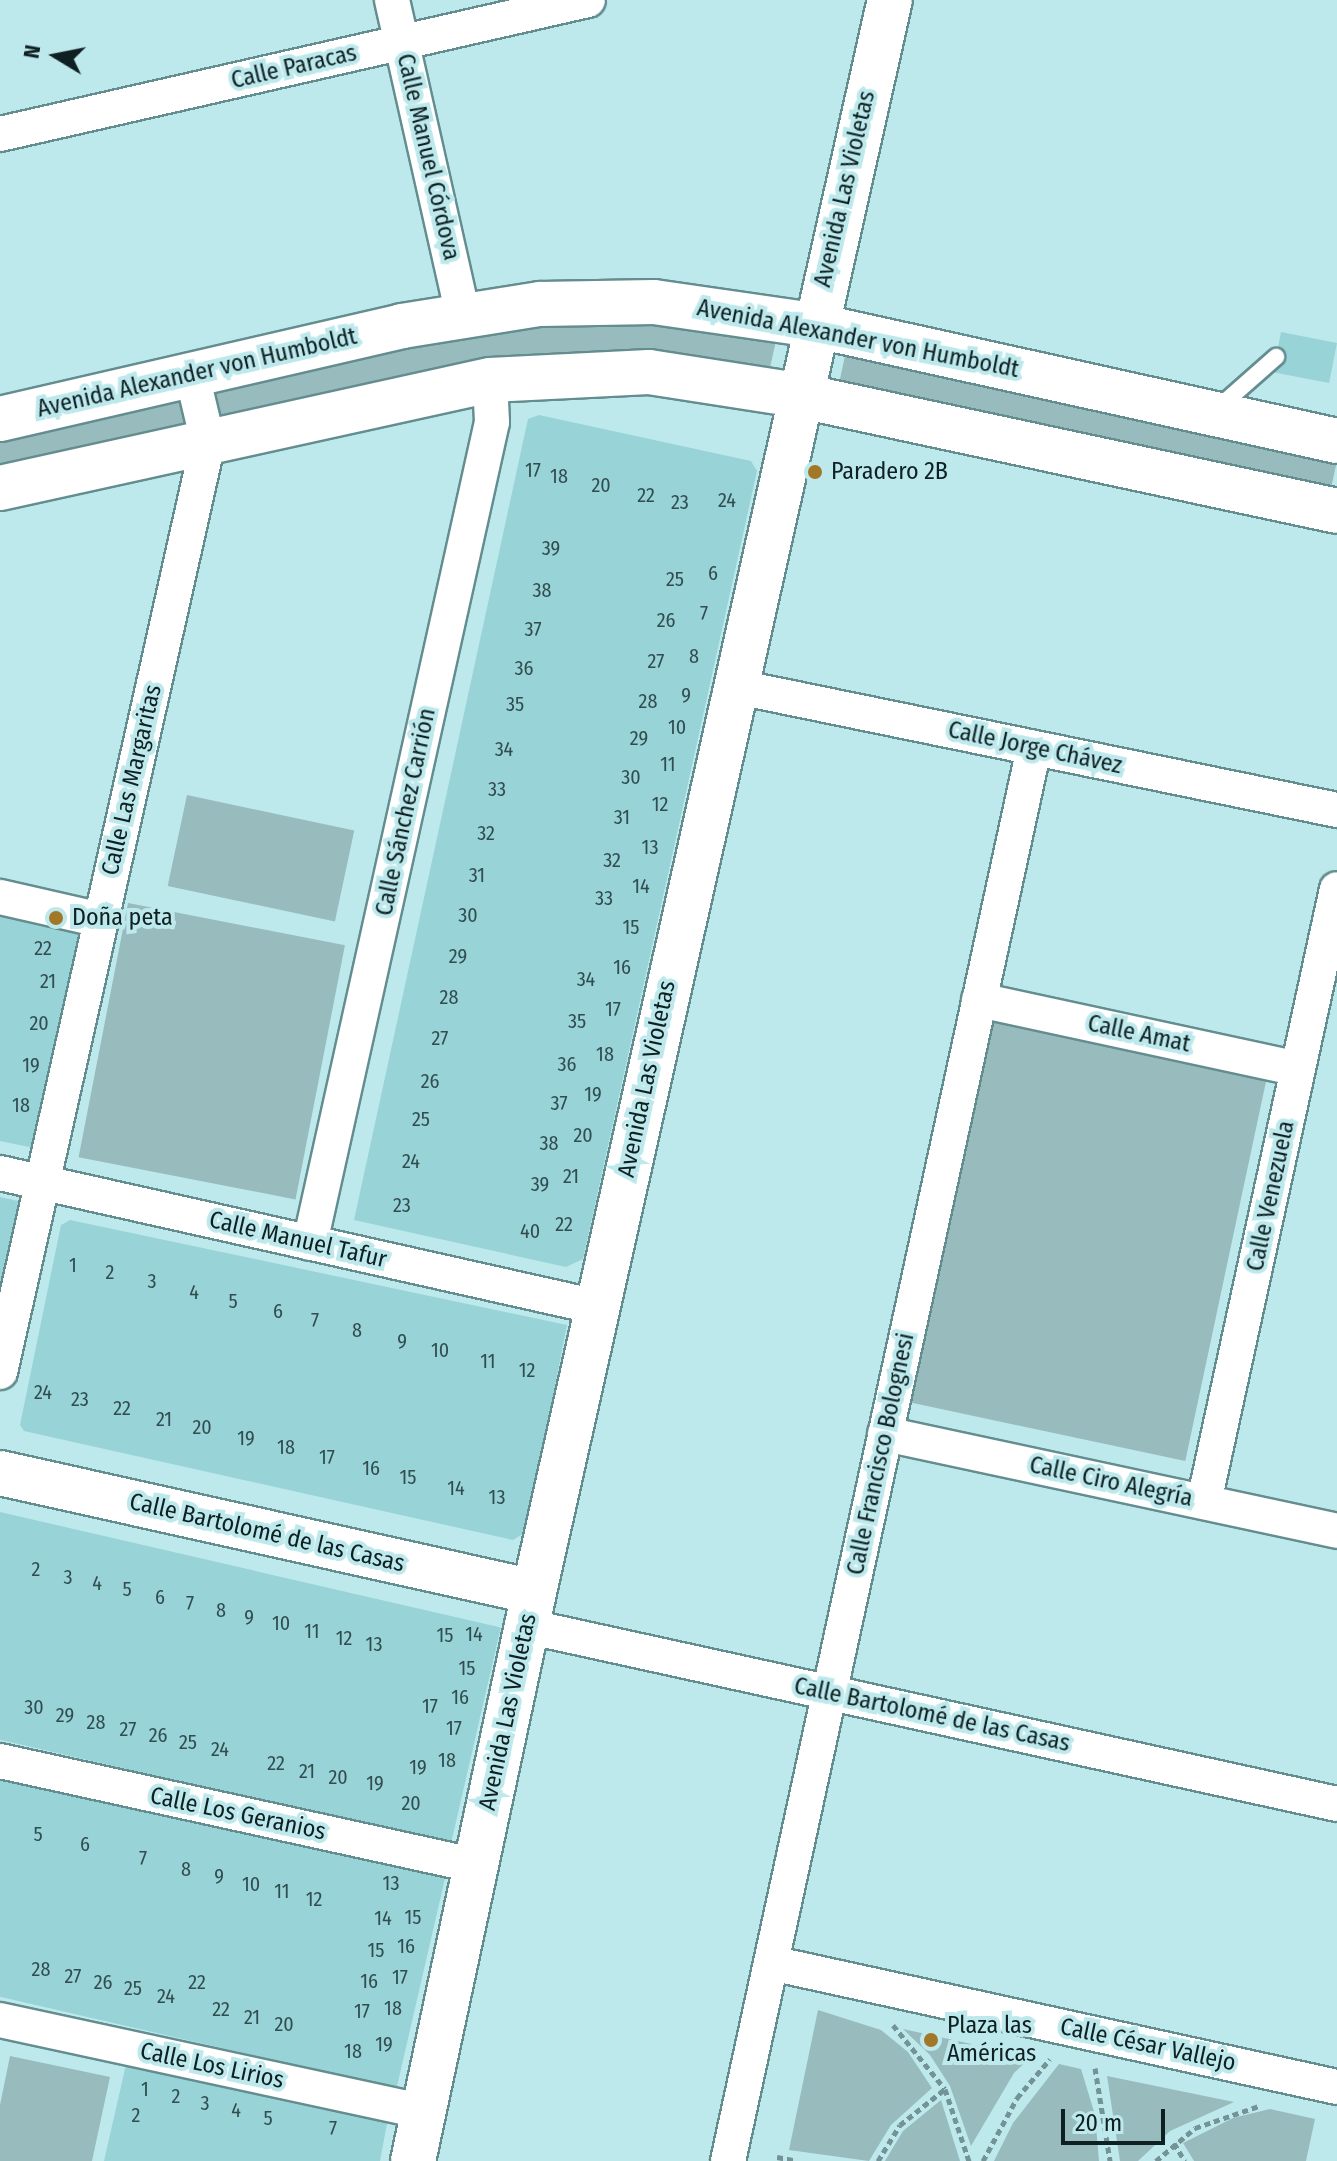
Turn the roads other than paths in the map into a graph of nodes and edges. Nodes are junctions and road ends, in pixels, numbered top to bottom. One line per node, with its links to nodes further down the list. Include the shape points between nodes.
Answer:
1 (392, 0): 4 (street, Calle Manuel Córdova)
2 (588, 0): 4 (street, Calle Paracas)
3 (890, 0): 7 (street, Avenida Las Violetas)
4 (402, 42): 5 (street, Calle Paracas); 6 (street, Calle Manuel Córdova)
5 (0, 134)
6 (463, 315): 7 (street, Avenida Alexander von Humboldt, via 540,304 654,302); 9 (street, Avenida Alexander von Humboldt)
7 (813, 325): 11 (street, Avenida Las Violetas); 12 (street, Avenida Alexander von Humboldt)
8 (1276, 357): 12 (lane)
9 (192, 375): 13 (street, Avenida Alexander von Humboldt); 15 (street, Calle Las Margaritas)
10 (490, 380): 11 (street, via 649,372); 15 (street); 28 (street, Calle Sánchez Carrión, via 492,422)
11 (797, 395): 17 (street); 18 (street, Avenida Las Violetas)
12 (1211, 413): 14 (street, Avenida Alexander von Humboldt)
13 (0, 419)
14 (1337, 441)
15 (208, 442): 16 (street); 23 (street, Calle Las Margaritas)
16 (0, 488)
17 (1337, 511)
18 (733, 686): 19 (street, Calle Jorge Chávez); 29 (street, Avenida Las Violetas)
19 (1034, 748): 20 (street, Calle Jorge Chávez); 24 (street, Calle Francisco Bolognesi)
20 (1337, 810)
21 (1337, 889): 25 (street, Calle Venezuela)
22 (0, 897): 23 (street)
23 (101, 920): 27 (street, Calle Las Margaritas)
24 (979, 1000): 25 (street, Calle Amat); 31 (street, Calle Francisco Bolognesi)
25 (1298, 1069): 33 (street, Calle Venezuela)
26 (0, 1173): 27 (street, Calle Manuel Tafur)
27 (42, 1183): 28 (street, Calle Manuel Tafur); 30 (street, Calle Las Margaritas)
28 (310, 1243): 29 (street, Calle Manuel Tafur)
29 (597, 1307): 35 (street, Avenida Las Violetas)
30 (0, 1372)
31 (885, 1434): 33 (street, Calle Ciro Alegría); 36 (street, Calle Francisco Bolognesi)
32 (0, 1473): 35 (street, Calle Bartolomé de las Casas)
33 (1204, 1502): 34 (street, Calle Ciro Alegría)
34 (1337, 1531)
35 (530, 1609): 36 (street, Calle Bartolomé de las Casas); 39 (street, Avenida Las Violetas)
36 (829, 1693): 38 (street, Calle Bartolomé de las Casas); 40 (street, Calle Francisco Bolognesi)
37 (0, 1761): 39 (street, Calle Los Geranios)
38 (1337, 1804)
39 (476, 1866): 43 (street, Avenida Las Violetas)
40 (771, 1963): 42 (street, Calle César Vallejo); 45 (street, Calle Francisco Bolognesi)
41 (0, 2020): 43 (street, Calle Los Lirios)
42 (1337, 2087)
43 (424, 2112): 44 (street, Avenida Las Violetas)
44 (413, 2161)
45 (728, 2161)

